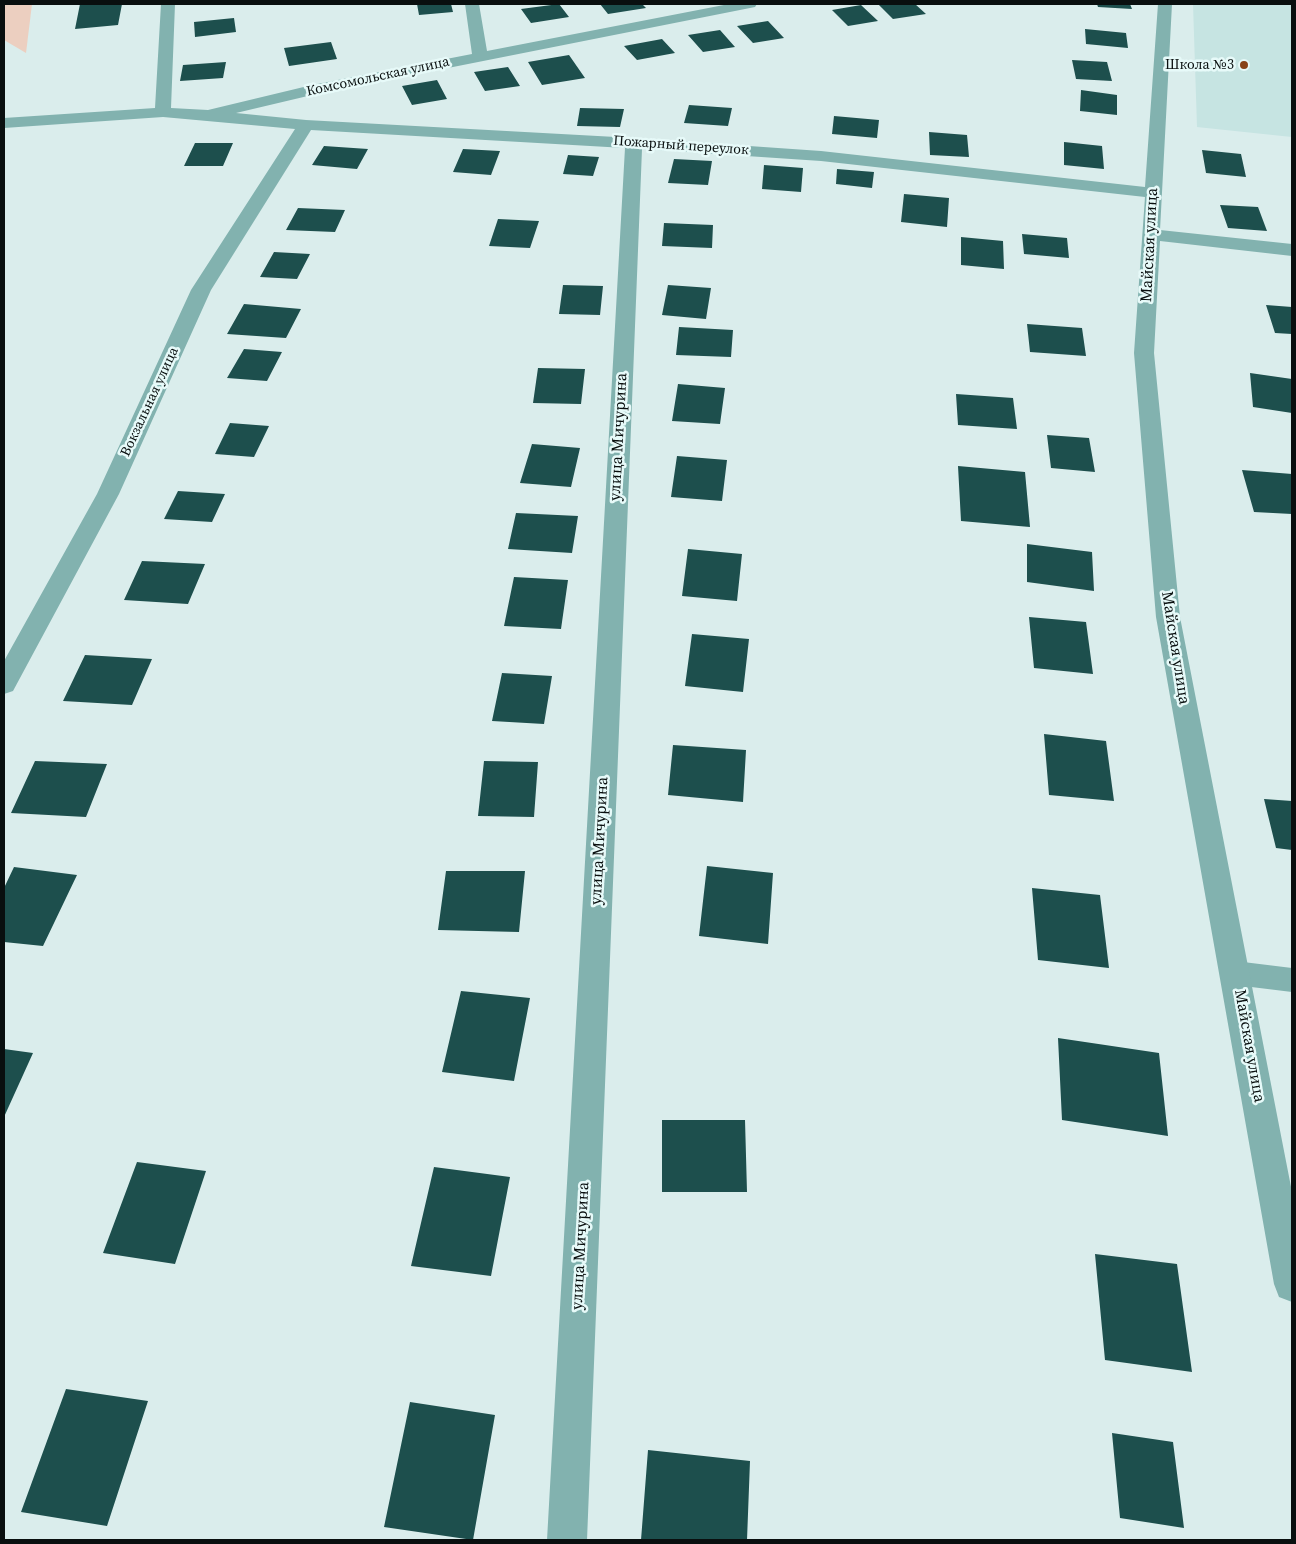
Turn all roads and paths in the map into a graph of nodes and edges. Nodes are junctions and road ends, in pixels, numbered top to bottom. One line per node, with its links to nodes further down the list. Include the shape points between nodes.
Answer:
1 (168, 4): 6 (street)
2 (472, 4): 5 (street)
3 (750, 4): 5 (street, Комсомольская улица)
4 (1165, 4): 11 (street, Майская улица)
5 (480, 55): 7 (street, Комсомольская улица)
6 (163, 112): 7 (street, Комсомольская улица); 8 (street, Комсомольская улица)
7 (208, 115): 9 (street, Пожарный переулок)
8 (4, 123)
9 (306, 126): 10 (street, Пожарный переулок); 14 (street, Вокзальная улица, via 201,290 108,494)
10 (634, 143): 11 (street, Пожарный переулок, via 822,156); 18 (street, улица Мичурина)
11 (1152, 192): 12 (street, Майская улица)
12 (1152, 234): 13 (street); 15 (street, Майская улица, via 1144,353 1168,617)
13 (1292, 250)
14 (4, 684)
15 (1235, 974): 16 (lane); 17 (street, Майская улица)
16 (1292, 980)
17 (1292, 1284)
18 (567, 1540)

